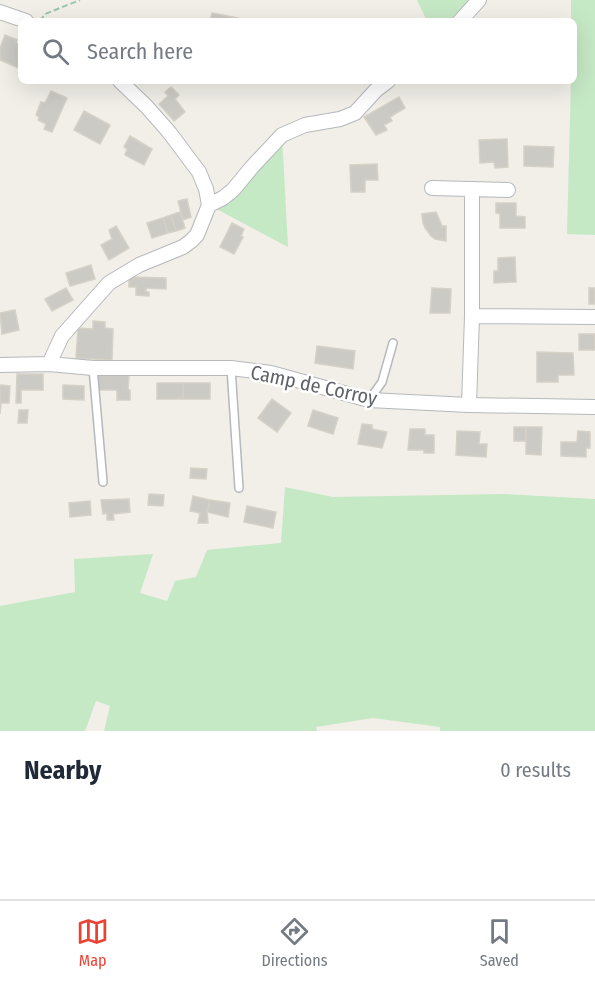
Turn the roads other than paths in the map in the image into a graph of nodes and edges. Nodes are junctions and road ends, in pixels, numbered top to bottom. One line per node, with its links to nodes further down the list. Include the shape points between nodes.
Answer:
1 (480, 0): 4 (street)
2 (0, 12): 3 (street)
3 (18, 18)
4 (463, 18)
5 (123, 84): 10 (street, via 169,132 199,172)
6 (384, 84): 10 (street, via 356,112 282,135 233,190)
7 (432, 188): 8 (street)
8 (472, 189): 9 (street); 11 (street)
9 (508, 190)
10 (208, 205): 14 (street, via 191,242 109,283 62,336)
11 (472, 316): 12 (street); 19 (street)
12 (595, 317)
13 (393, 343): 18 (lane, via 382,381)
14 (49, 364): 15 (street, Camp de Corroy); 16 (street, Camp de Corroy)
15 (0, 365)
16 (93, 368): 17 (street, Camp de Corroy); 21 (lane)
17 (231, 368): 18 (street, Camp de Corroy, via 271,373); 22 (lane, Camp de Corroy)
18 (369, 400): 19 (street, Camp de Corroy)
19 (469, 405): 20 (street, Camp de Corroy)
20 (595, 407)
21 (103, 483)
22 (239, 488)

